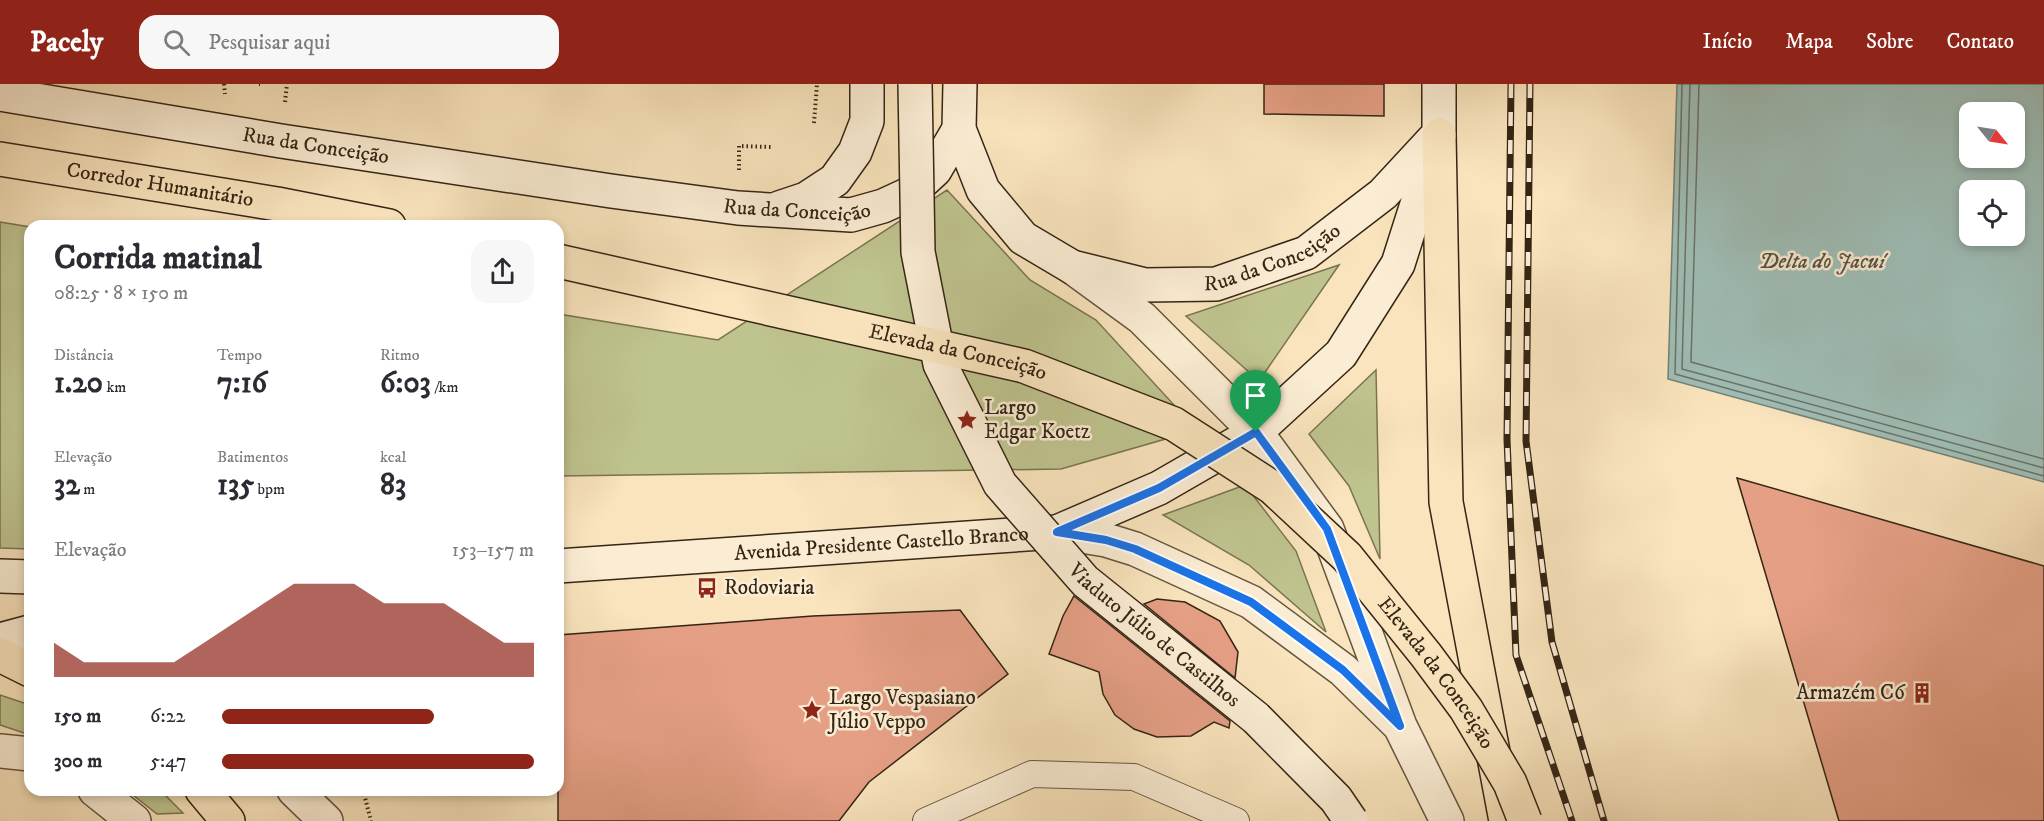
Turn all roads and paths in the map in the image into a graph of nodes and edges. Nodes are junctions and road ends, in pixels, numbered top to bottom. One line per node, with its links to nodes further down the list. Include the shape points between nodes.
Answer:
1 (287, 84): 8 (path)
2 (817, 84): 9 (path)
3 (867, 84): 15 (main road, via 867,121 855,152 835,180 806,199)
4 (915, 84): 41 (main road, Viaduto Júlio de Castilhos, bridge, via 918,252 940,364 1000,484 1085,581 1256,718 1336,799)
5 (960, 84): 10 (main road)
6 (1439, 84): 11 (main road)
7 (0, 94): 15 (main road, Rua da Conceição, via 611,191)
8 (284, 112)
9 (814, 123)
10 (959, 129): 15 (main road, Rua da Conceição, via 935,170 909,194 883,206 851,215); 18 (main road, Rua da Conceição, via 983,190 1023,238)
11 (1439, 135): 18 (main road, Rua da Conceição, via 1383,194 1306,253 1216,284 1145,285); 19 (main road, via 1398,264 1341,354); 43 (main road, bridge, via 1446,502)
12 (739, 146): 13 (path)
13 (771, 147)
14 (0, 159): 16 (main road, Corredor Humanitário)
15 (772, 210)
16 (358, 220)
17 (564, 262): 44 (main road, Elevada da Conceição, bridge, via 1024,366 1174,424 1274,488 1347,557 1466,709 1510,783)
18 (1072, 267): 19 (main road, via 1142,318)
19 (1256, 432): 20 (main road, via 1159,488); 28 (main road, via 1327,529)
20 (1057, 532): 21 (main road, Avenida Presidente Castello Branco); 28 (main road, Avenida Presidente Castello Branco, via 1135,549 1251,602 1343,670)
21 (564, 566)
22 (0, 576): 23 (main road)
23 (24, 577)
24 (24, 634): 25 (main road)
25 (0, 640)
26 (0, 655): 27 (main road)
27 (24, 667)
28 (1400, 726): 42 (main road, Avenida Presidente Castello Branco)
29 (0, 751): 30 (main road)
30 (24, 753)
31 (103, 796): 35 (main road)
32 (207, 796): 36 (main road)
33 (300, 796): 37 (main road)
34 (365, 796): 38 (path)
35 (134, 821)
36 (228, 821)
37 (326, 821)
38 (371, 821)
39 (926, 821): 40 (lane, via 1032,774 1134,777)
40 (1236, 821)
41 (1351, 821)
42 (1447, 821)
43 (1506, 821)
44 (1525, 821)

